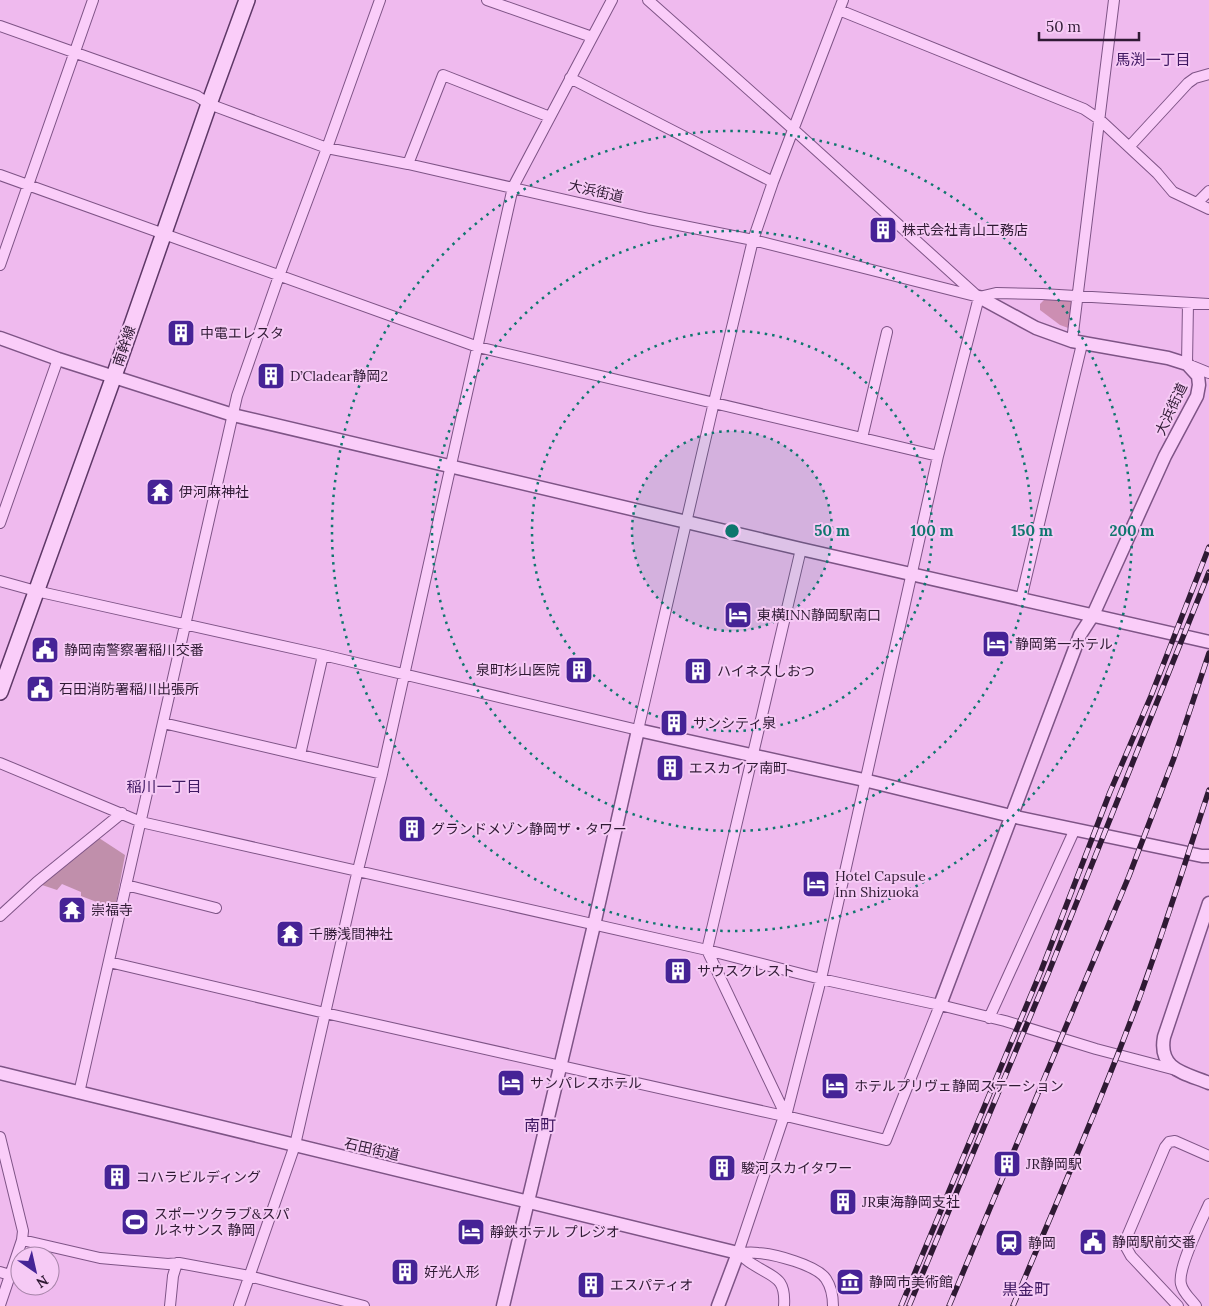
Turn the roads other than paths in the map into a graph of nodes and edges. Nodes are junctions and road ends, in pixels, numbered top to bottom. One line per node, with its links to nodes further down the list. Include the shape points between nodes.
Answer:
1 (93, 0): 11 (street)
2 (247, 0): 14 (main road, 南幹線)
3 (380, 0): 19 (street)
4 (487, 0): 10 (street)
5 (612, 0): 10 (street)
6 (648, 0): 17 (street, 大浜街道)
7 (1114, 0): 16 (street)
8 (841, 5): 16 (street, via 1084,108); 17 (street)
9 (0, 26): 11 (street, 大浜街道)
10 (592, 37): 13 (street)
11 (76, 53): 14 (street, 大浜街道, via 197,96); 23 (street)
12 (1209, 74): 18 (street, via 1188,82)
13 (570, 78): 15 (street); 22 (street)
14 (209, 104): 19 (street, 大浜街道); 28 (main road, 南幹線)
15 (550, 116): 20 (street, via 443,75); 24 (street)
16 (1099, 119): 18 (street); 32 (street)
17 (793, 129): 22 (street); 33 (street, 大浜街道)
18 (1129, 147): 26 (street, via 1174,192)
19 (327, 148): 20 (street, 大浜街道); 31 (street)
20 (408, 164): 24 (street, 大浜街道)
21 (0, 176): 23 (street)
22 (773, 182): 29 (street)
23 (28, 186): 28 (street); 30 (street)
24 (513, 187): 29 (street, 大浜街道); 39 (street)
25 (1209, 191): 26 (street)
26 (1197, 203): 27 (street)
27 (1209, 209)
28 (163, 234): 31 (street); 43 (main road, 南幹線)
29 (753, 240): 33 (street, 大浜街道); 44 (street)
30 (0, 265)
31 (279, 276): 39 (street); 45 (street)
32 (1079, 296): 33 (street, via 996,293); 34 (street); 38 (street)
33 (979, 297): 38 (street, 大浜街道, via 1036,328); 47 (street)
34 (1188, 303): 35 (street); 41 (street)
35 (1209, 304)
36 (887, 332): 46 (street)
37 (0, 338): 40 (street)
38 (1077, 342): 41 (street, 大浜街道); 55 (street)
39 (478, 347): 44 (street); 48 (street)
40 (58, 359): 43 (street); 50 (street)
41 (1186, 364): 42 (street); 56 (street, 大浜街道, via 1198,376 1197,396 1165,456)
42 (1209, 373)
43 (114, 376): 45 (street); 54 (main road, 南幹線)
44 (714, 402): 46 (street); 49 (street)
45 (233, 415): 48 (street); 57 (street)
46 (862, 438): 47 (street)
47 (938, 456): 52 (street)
48 (450, 466): 49 (street); 60 (street)
49 (686, 521): 51 (street); 63 (street)
50 (0, 523)
51 (801, 548): 52 (street); 65 (street)
52 (912, 574): 55 (street); 68 (street)
53 (0, 581): 54 (street)
54 (36, 591): 57 (street); 61 (main road, 南幹線)
55 (1021, 599): 56 (street)
56 (1093, 615): 58 (street); 70 (street, 大浜街道, via 1080,635)
57 (185, 624): 59 (street); 62 (street)
58 (1209, 642)
59 (323, 656): 60 (street); 64 (street)
60 (405, 674): 63 (street); 67 (street)
61 (0, 692)
62 (163, 723): 64 (street); 71 (street)
63 (638, 730): 65 (street); 79 (street)
64 (300, 755): 67 (street)
65 (752, 756): 68 (street); 80 (street)
66 (0, 763): 69 (street)
67 (382, 774): 74 (street)
68 (864, 780): 70 (street); 82 (street)
69 (122, 814): 71 (street); 78 (street)
70 (1011, 816): 72 (street); 83 (street, 大浜街道)
71 (141, 822): 74 (street); 75 (street)
72 (1075, 829): 73 (street); 85 (street)
73 (1207, 859)
74 (357, 872): 79 (street); 84 (street)
75 (126, 885): 77 (street); 81 (street)
76 (1209, 903): 87 (street, via 1164,1037 1164,1054)
77 (216, 908)
78 (2, 910)
79 (594, 925): 80 (street); 86 (street)
80 (707, 950): 82 (street); 91 (street)
81 (109, 962): 84 (street); 90 (street)
82 (821, 979): 83 (street); 91 (street)
83 (940, 1005): 85 (street); 91 (street, via 886,1140)
84 (325, 1013): 86 (street); 93 (street)
85 (989, 1018): 87 (street)
86 (561, 1065): 91 (street); 95 (street)
87 (1176, 1070): 89 (street)
88 (0, 1073): 90 (street, 石田街道)
89 (1209, 1083)
90 (79, 1093): 93 (street, 石田街道)
91 (785, 1116): 98 (street)
92 (0, 1137): 97 (street, via 23,1231)
93 (295, 1146): 95 (street, 石田街道); 101 (street)
94 (1209, 1156): 110 (street, via 1175,1141 1169,1142 1126,1239 1131,1256)
95 (528, 1201): 98 (street, 石田街道); 106 (street)
96 (1209, 1204): 111 (street, via 1180,1276 1183,1290)
97 (22, 1240): 99 (street, via 100,1258); 100 (street)
98 (738, 1253): 107 (street); 108 (street, via 773,1274 783,1289); 109 (street, via 759,1253 816,1270 830,1287)
99 (177, 1263): 101 (street); 103 (street)
100 (5, 1274): 102 (street)
101 (249, 1276): 104 (street); 105 (street)
102 (0, 1305)
103 (170, 1306)
104 (239, 1306)
105 (364, 1306)
106 (503, 1306)
107 (718, 1306)
108 (784, 1306)
109 (833, 1306)
110 (1178, 1306)
111 (1196, 1306)

